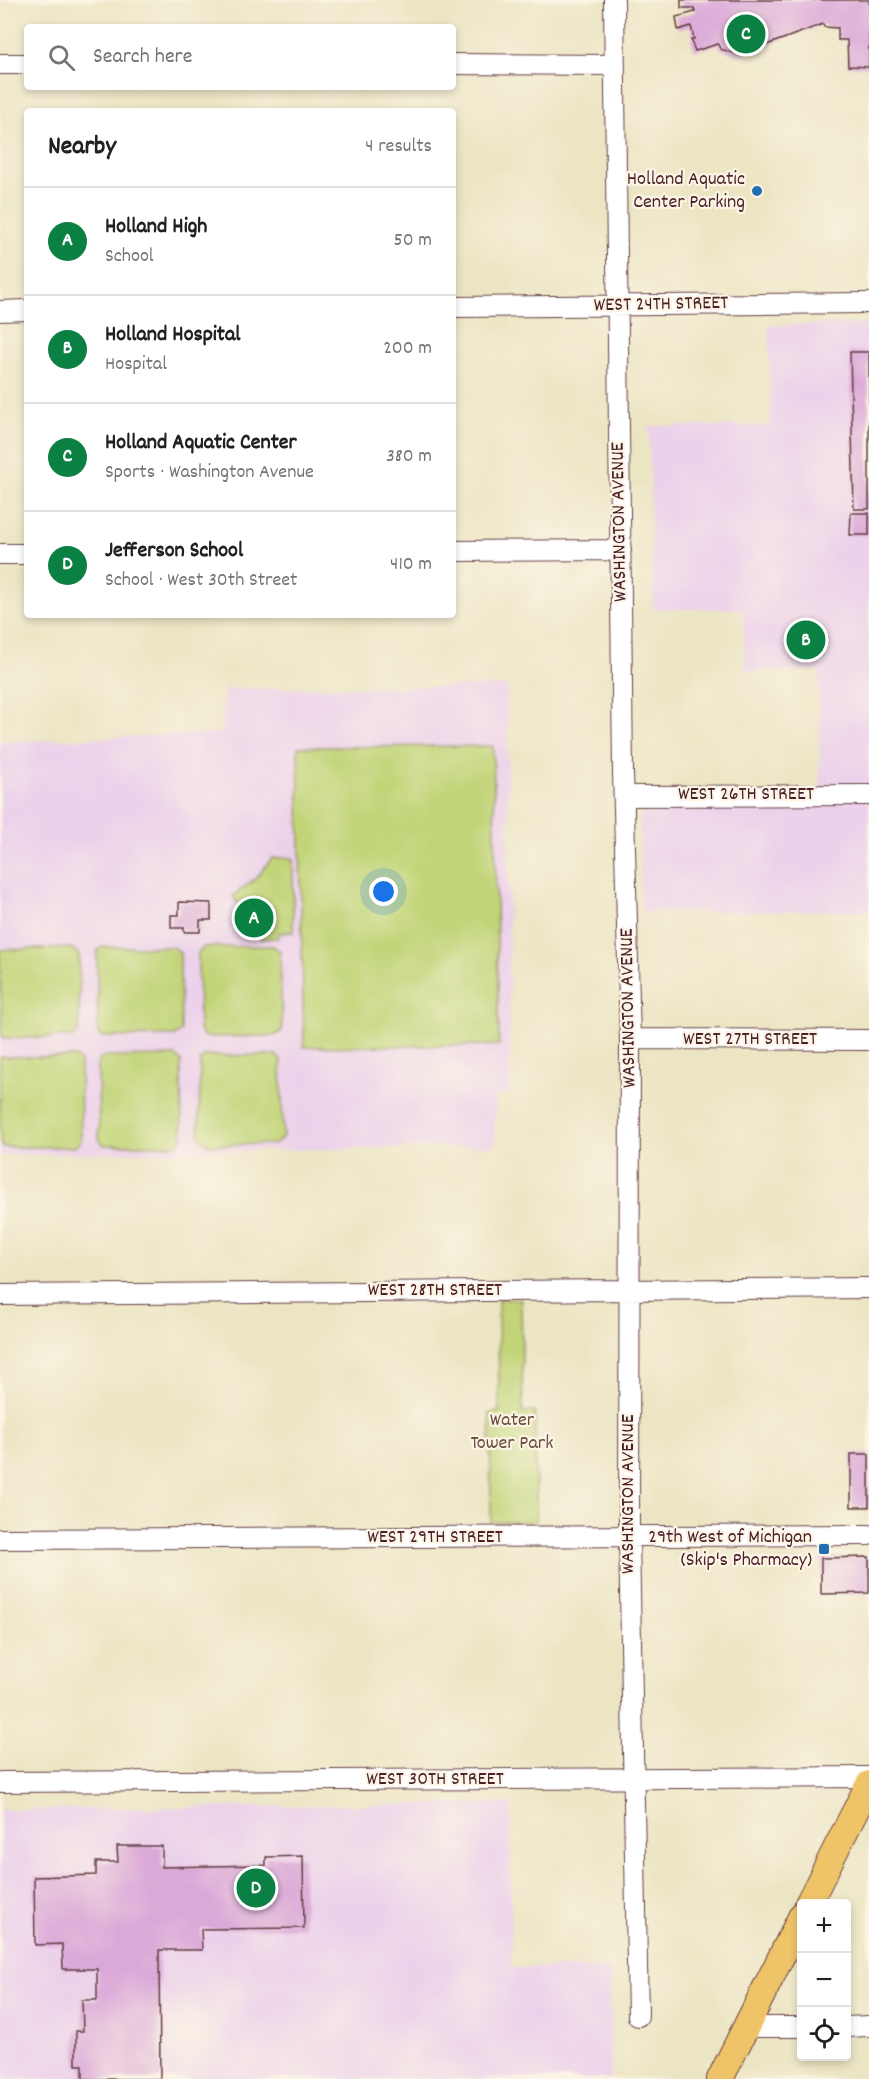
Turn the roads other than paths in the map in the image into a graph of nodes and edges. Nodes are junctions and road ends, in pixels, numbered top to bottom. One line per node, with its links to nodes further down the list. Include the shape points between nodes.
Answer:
1 (614, 0): 5 (street, WASHINGTON AVENUE)
2 (0, 64): 3 (street)
3 (24, 64)
4 (456, 64): 5 (street)
5 (614, 64): 7 (street, WASHINGTON AVENUE)
6 (869, 303): 7 (street, WEST 24TH STREET)
7 (618, 306): 8 (street, WEST 24TH STREET); 11 (street, WASHINGTON AVENUE)
8 (456, 307)
9 (24, 310): 10 (street)
10 (0, 311)
11 (621, 550): 12 (street); 16 (street, WASHINGTON AVENUE)
12 (456, 551)
13 (0, 554): 14 (street)
14 (24, 554)
15 (869, 795): 16 (street, WEST 26TH STREET)
16 (624, 796): 17 (street, WASHINGTON AVENUE)
17 (630, 1039): 18 (street, WEST 27TH STREET); 20 (street, WASHINGTON AVENUE)
18 (869, 1040)
19 (869, 1288): 20 (street, WEST 28TH STREET)
20 (629, 1290): 21 (street, WEST 28TH STREET); 23 (street, WASHINGTON AVENUE)
21 (0, 1295)
22 (869, 1535): 23 (street, WEST 29TH STREET)
23 (629, 1537): 24 (street, WEST 29TH STREET); 26 (street, WASHINGTON AVENUE)
24 (0, 1539)
25 (869, 1777): 26 (street, WEST 30TH STREET)
26 (632, 1779): 27 (street, WEST 30TH STREET); 31 (street, WASHINGTON AVENUE)
27 (0, 1782)
28 (869, 1784): 29 (main road)
29 (811, 1899)
30 (797, 1924): 34 (main road)
31 (638, 2016)
32 (851, 2026): 33 (street)
33 (869, 2026)
34 (744, 2027): 35 (street); 36 (main road)
35 (797, 2027)
36 (720, 2079)

